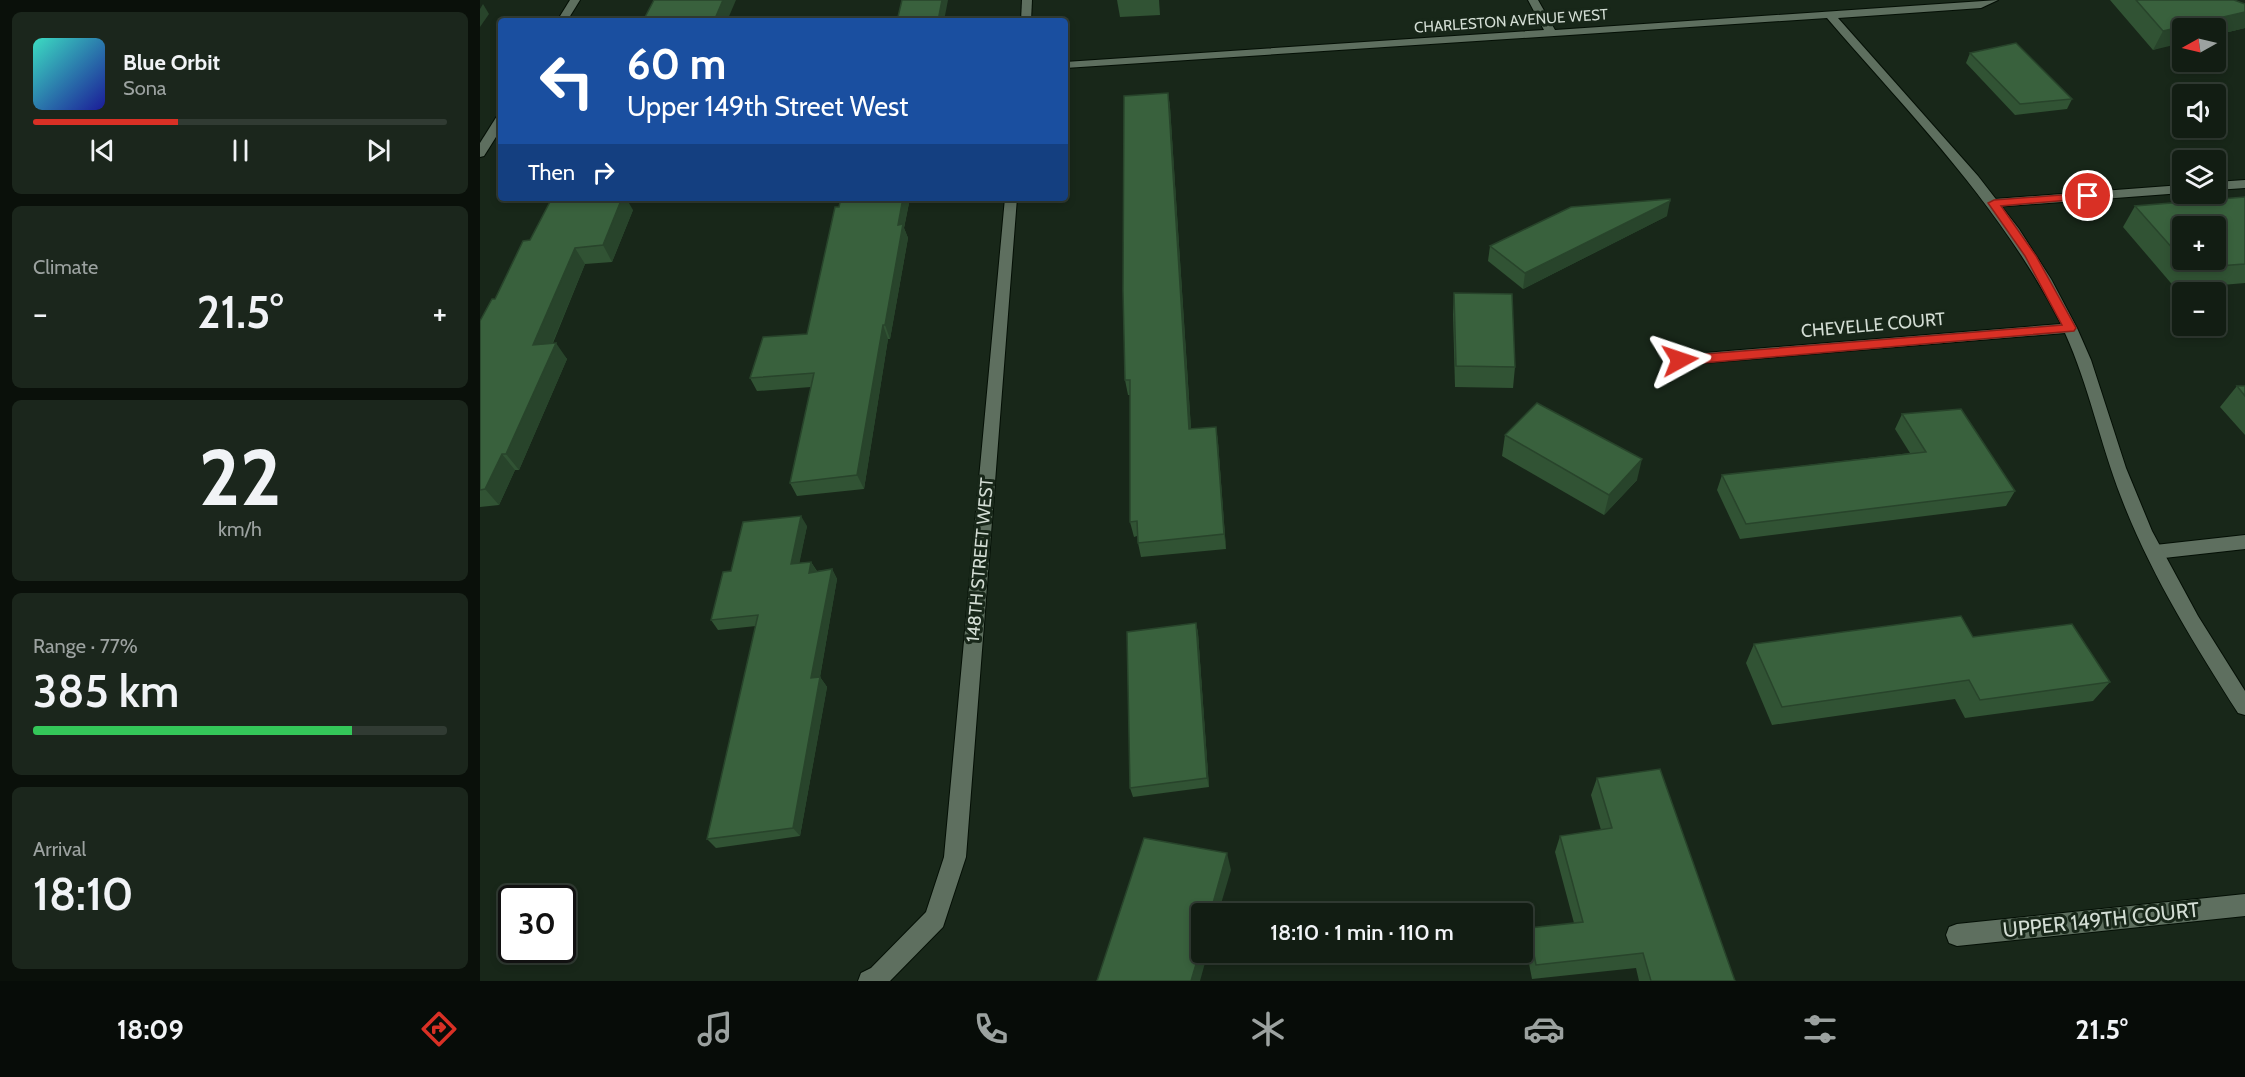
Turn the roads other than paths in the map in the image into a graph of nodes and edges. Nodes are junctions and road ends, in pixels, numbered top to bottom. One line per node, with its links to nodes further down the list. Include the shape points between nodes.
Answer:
1 (575, 0): 6 (street)
2 (1027, 0): 7 (street)
3 (1533, 0): 8 (street)
4 (1993, 0): 5 (street, CHARLESTON AVENUE WEST, via 1982,5)
5 (1830, 15): 8 (street, CHARLESTON AVENUE WEST); 16 (street)
6 (564, 18)
7 (1026, 18)
8 (1551, 33): 9 (street, CHARLESTON AVENUE WEST)
9 (1068, 65)
10 (498, 124): 11 (street)
11 (480, 153)
12 (2245, 184): 13 (street)
13 (2226, 185)
14 (2172, 190): 16 (street)
15 (1011, 201): 24 (street, 148TH STREET WEST, via 956,857 935,919 879,976)
16 (1994, 203): 17 (street, via 2030,256)
17 (2070, 328): 18 (street, CHEVELLE COURT); 20 (street, via 2118,468)
18 (1680, 360)
19 (2245, 542): 20 (street)
20 (2155, 552): 21 (street, via 2179,601)
21 (2245, 707)
22 (2245, 905): 23 (street, UPPER 149TH COURT)
23 (1957, 935)
24 (869, 981)

